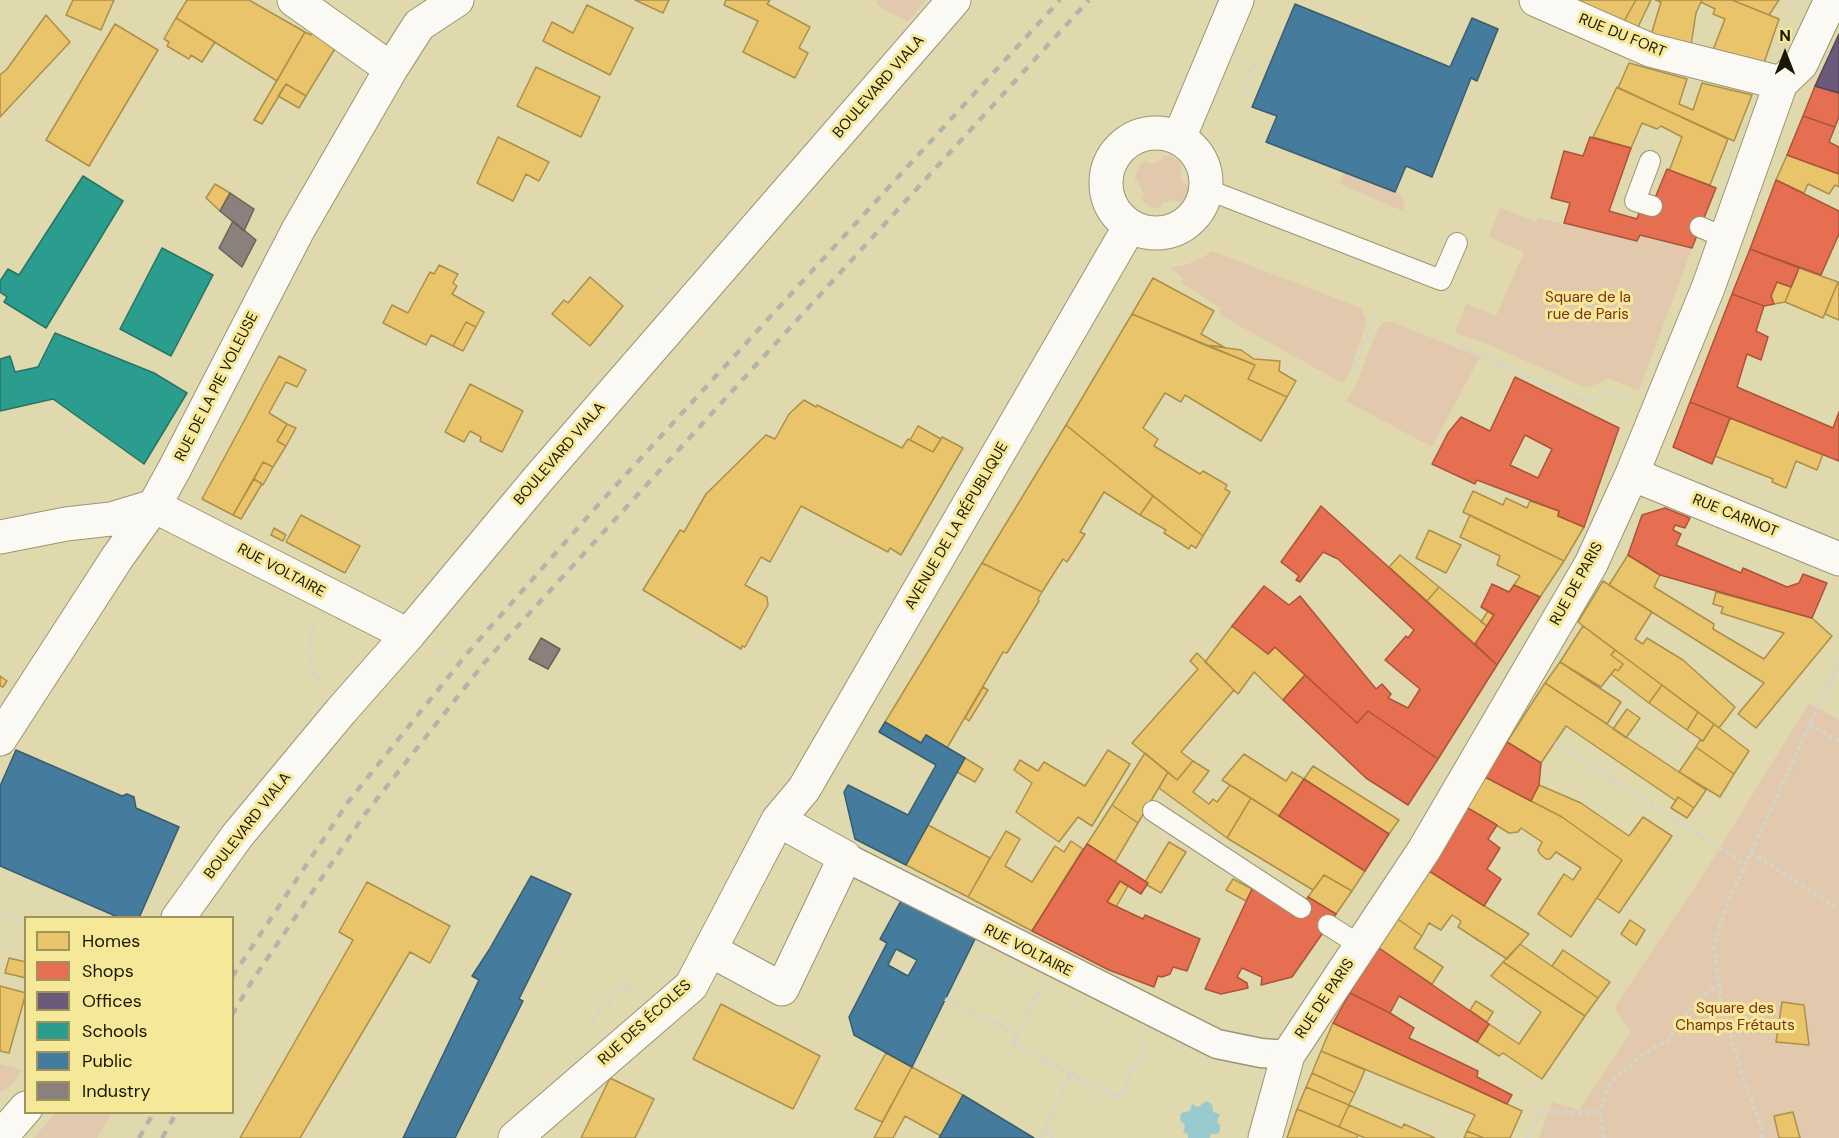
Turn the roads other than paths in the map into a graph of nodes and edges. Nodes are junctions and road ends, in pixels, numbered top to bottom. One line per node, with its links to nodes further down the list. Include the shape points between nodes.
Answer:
1 (294, 0): 8 (street)
2 (457, 0): 7 (street)
3 (954, 0): 20 (street, BOULEVARD VIALA, via 539,477)
4 (1236, 0): 10 (street)
5 (1536, 0): 9 (street, RUE DU FORT, via 1650,50)
6 (1831, 0): 9 (street, RUE DE PARIS, via 1801,64)
7 (418, 12): 8 (street, RUE DE LA PIE VOLEUSE)
8 (391, 69): 17 (street, RUE DE LA PIE VOLEUSE, via 298,230)
9 (1781, 82): 16 (street, RUE DE PARIS, via 1713,232 1708,288)
10 (1179, 138): 12 (street, via 1194,150 1203,165); 14 (street, via 1163,132 1145,133 1116,150 1106,174 1108,200 1116,215)
11 (1650, 161): 13 (lane, via 1635,201)
12 (1206, 189): 14 (street, via 1202,203 1184,225 1157,233); 15 (lane, via 1441,280)
13 (1652, 206)
14 (1130, 226): 23 (street, AVENUE DE LA RÉPUBLIQUE, via 804,789)
15 (1457, 243)
16 (1632, 474): 19 (street, RUE CARNOT); 28 (street, RUE DE PARIS, via 1591,564 1424,850)
17 (154, 506): 18 (street, via 111,519); 20 (street, RUE VOLTAIRE); 21 (street, RUE DE LA PIE VOLEUSE)
18 (0, 537)
19 (1839, 559)
20 (408, 635): 26 (street, BOULEVARD VIALA, via 237,836)
21 (0, 739)
22 (1153, 811): 25 (lane)
23 (778, 820): 24 (street, RUE VOLTAIRE); 29 (street, RUE DES ÉCOLES)
24 (845, 857): 29 (street, via 782,989); 30 (street, RUE VOLTAIRE, via 1217,1044)
25 (1301, 908)
26 (179, 916)
27 (1328, 925): 28 (lane)
28 (1361, 946): 30 (street, RUE DE PARIS)
29 (710, 950): 31 (street, RUE DES ÉCOLES, via 691,986)
30 (1288, 1054): 32 (street, RUE DE PARIS)
31 (514, 1138)
32 (1265, 1138)

